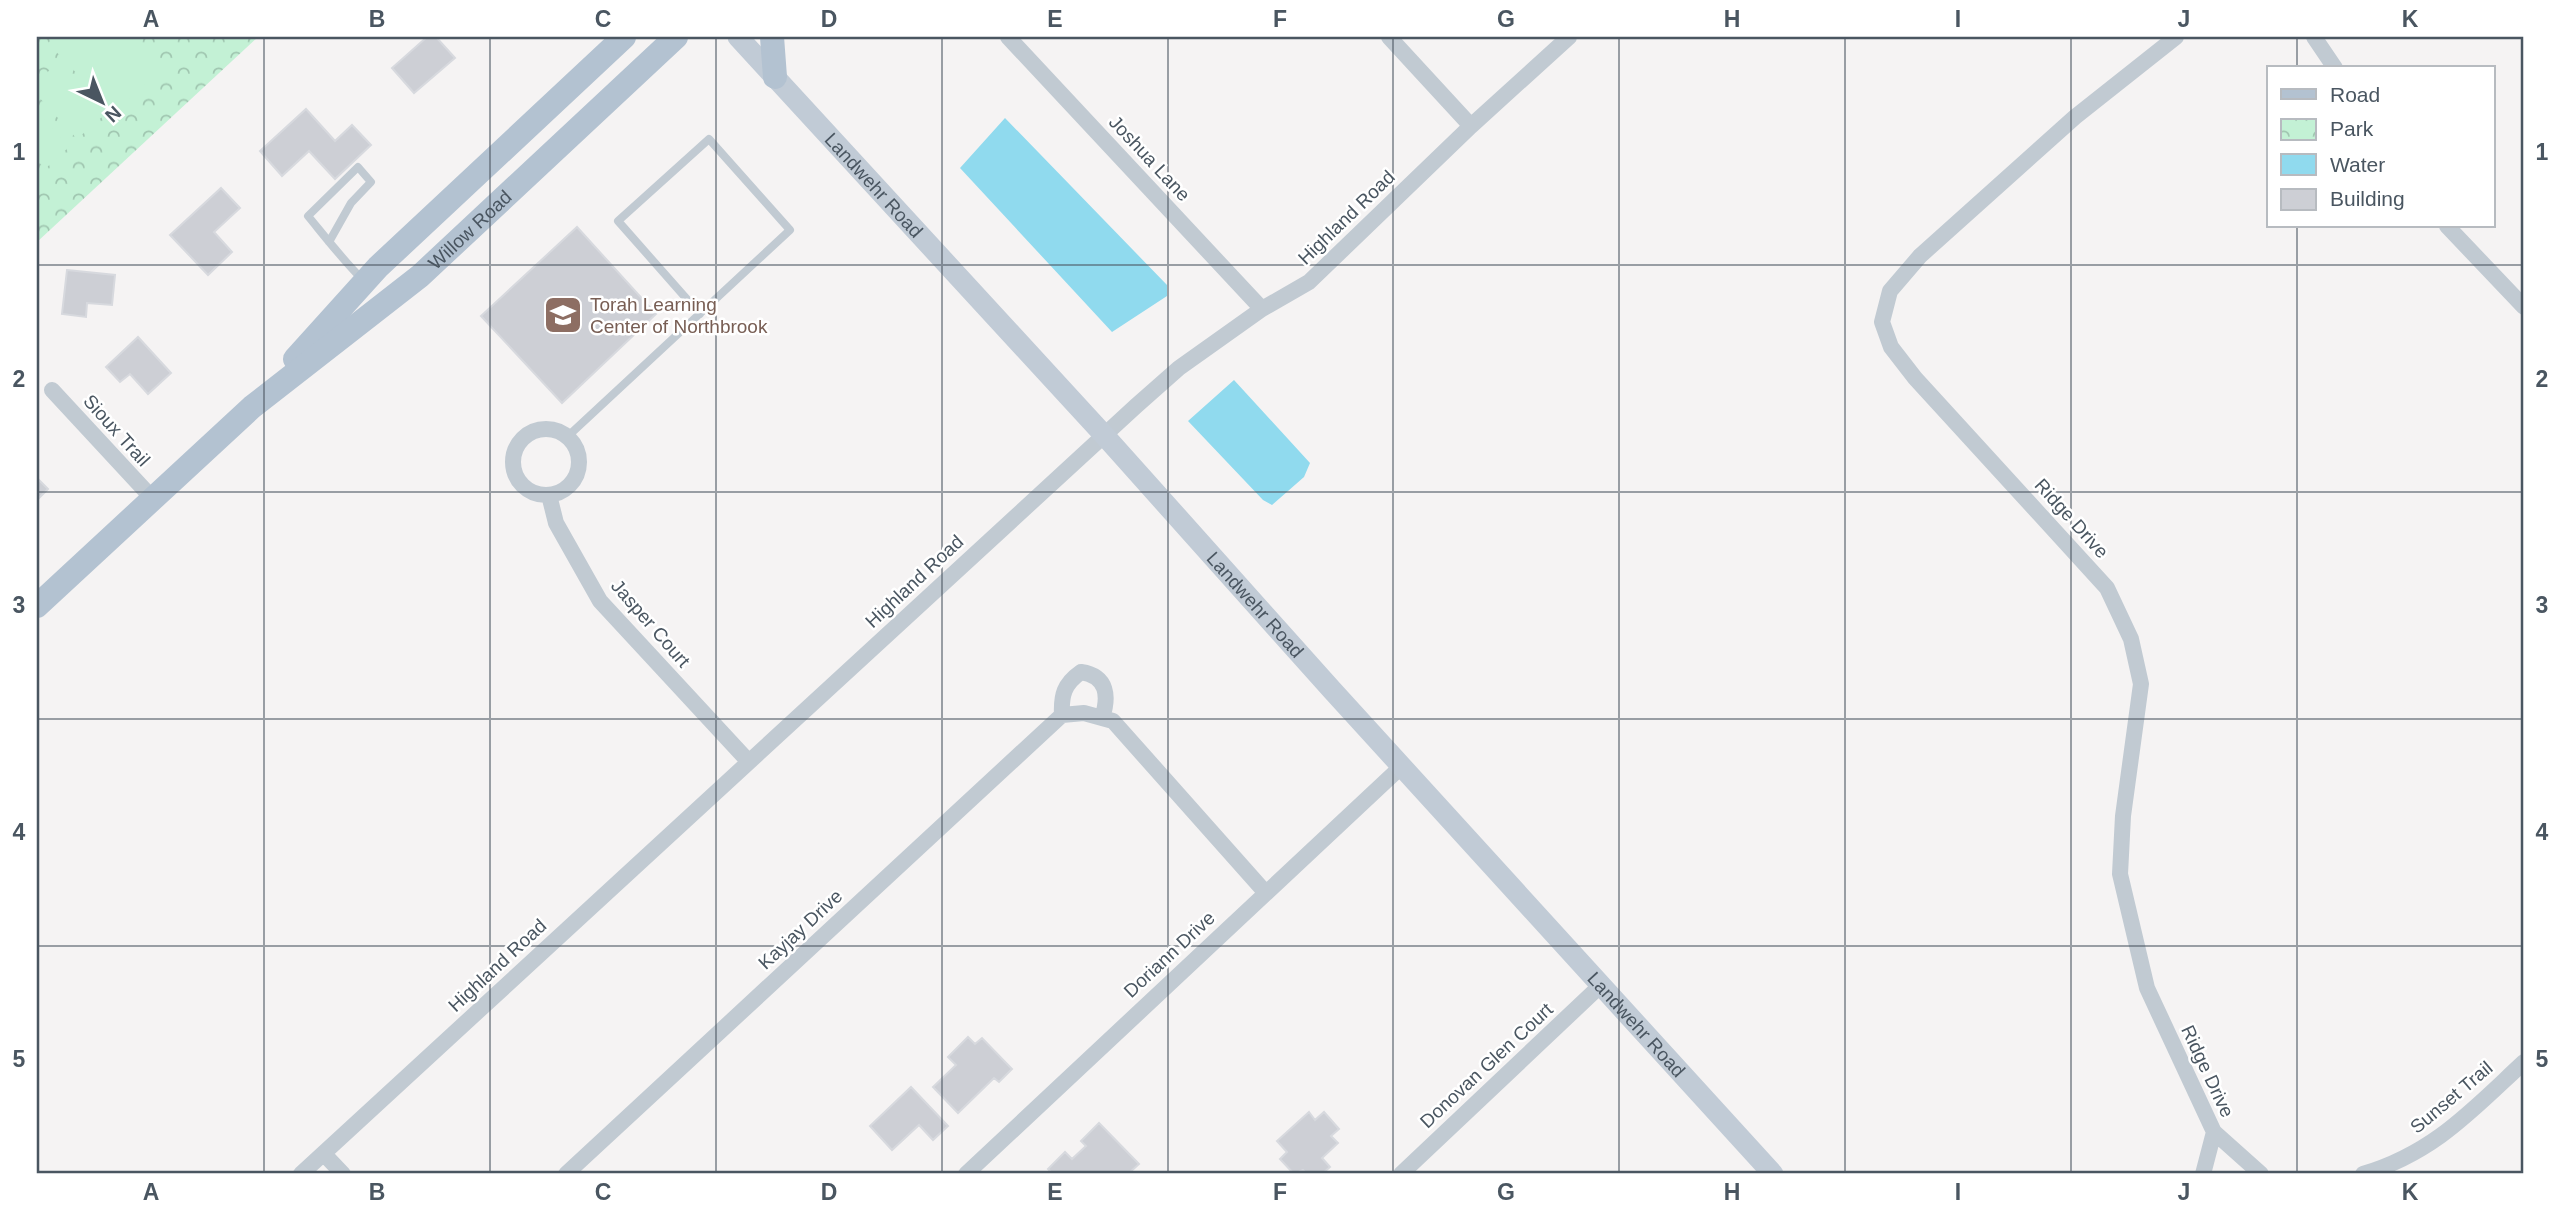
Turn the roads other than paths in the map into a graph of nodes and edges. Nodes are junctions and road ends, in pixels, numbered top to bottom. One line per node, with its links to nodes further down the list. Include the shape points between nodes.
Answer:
1 (624, 37): 15 (main road, Willow Road)
2 (676, 37): 20 (main road, Willow Road, via 420,276)
3 (738, 37): 11 (main road, Landwehr Road)
4 (772, 37): 11 (main road)
5 (1008, 37): 17 (street, Joshua Lane)
6 (1390, 37): 12 (street)
7 (1569, 37): 12 (street, Highland Road)
8 (2176, 37): 33 (street, Ridge Drive, via 2075,117 1920,256 1890,291 1882,322 1891,348 1915,378 2108,588 2131,639 2141,684 2120,874 2147,988)
9 (2314, 37): 10 (street)
10 (2334, 66)
11 (775, 77): 21 (main road, Landwehr Road)
12 (1471, 126): 17 (street, Highland Road, via 1309,282)
13 (2449, 228): 16 (street)
14 (329, 242): 14 (lane, via 308,216 358,167 371,182 351,203); 15 (lane)
15 (365, 281): 20 (main road, Willow Road)
16 (2524, 307)
17 (1262, 309): 21 (street, Highland Road, via 1179,368)
18 (700, 314): 18 (lane, via 790,230 709,139 618,221); 22 (lane)
19 (52, 390): 24 (street, Sioux Trail)
20 (252, 407): 24 (main road, Willow Road)
21 (1104, 435): 28 (street, Highland Road); 29 (main road, Landwehr Road)
22 (568, 437): 23 (street, via 578,453 578,472 567,488); 23 (street, via 537,430 514,452 514,474 520,484 528,491)
23 (549, 495): 28 (street, Jasper Court, via 556,523 600,601)
24 (153, 499): 25 (main road, Willow Road)
25 (37, 606)
26 (1062, 715): 27 (street, via 1084,713); 27 (street, via 1064,688 1081,672 1100,680 1108,702); 37 (street, Kayjay Drive)
27 (1102, 718): 30 (street, via 1112,721)
28 (749, 762): 34 (street, Highland Road)
29 (1402, 766): 30 (street, Doriann Drive); 31 (main road, Landwehr Road)
30 (1265, 892): 38 (street, Doriann Drive)
31 (1600, 986): 39 (street, Donovan Glen Court); 40 (main road, Landwehr Road)
32 (2524, 1062): 43 (street, Sunset Trail, via 2450,1131 2420,1151)
33 (2214, 1132): 41 (street, Ridge Drive); 42 (street)
34 (324, 1154): 35 (street, Highland Road); 36 (street)
35 (301, 1174)
36 (343, 1174)
37 (566, 1174)
38 (966, 1174)
39 (1401, 1174)
40 (1773, 1174)
41 (2203, 1174)
42 (2261, 1174)
43 (2363, 1174)

